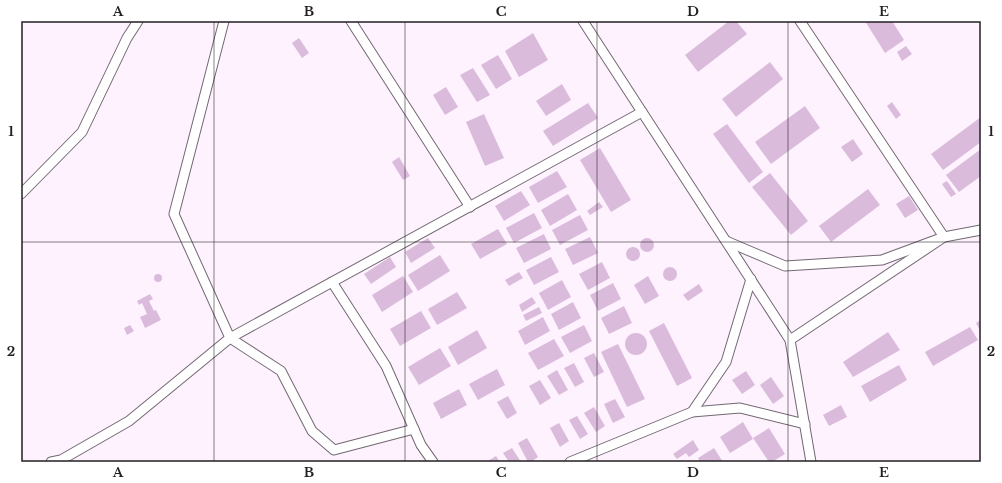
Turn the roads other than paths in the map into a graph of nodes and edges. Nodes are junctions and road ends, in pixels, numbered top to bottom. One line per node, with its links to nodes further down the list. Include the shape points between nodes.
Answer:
1 (138, 21): 7 (lane, via 127,38 82,132)
2 (224, 21): 14 (lane, via 174,214)
3 (351, 21): 8 (lane)
4 (583, 21): 6 (lane)
5 (800, 21): 10 (lane)
6 (642, 112): 8 (lane); 11 (lane)
7 (21, 194)
8 (470, 207): 13 (lane)
9 (981, 230): 10 (lane)
10 (944, 237): 11 (lane, via 882,260 785,266); 15 (lane)
11 (726, 241): 12 (lane)
12 (751, 279): 15 (lane); 16 (lane, via 726,362)
13 (332, 282): 14 (lane); 18 (lane, via 386,366)
14 (230, 338): 18 (lane, via 281,371 312,431 334,450); 19 (lane, via 129,421 61,460)
15 (790, 340): 17 (lane)
16 (692, 412): 17 (lane, via 740,408); 21 (lane)
17 (804, 424): 22 (lane)
18 (414, 429): 20 (lane)
19 (51, 462)
20 (433, 462)
21 (570, 462)
22 (811, 462)

